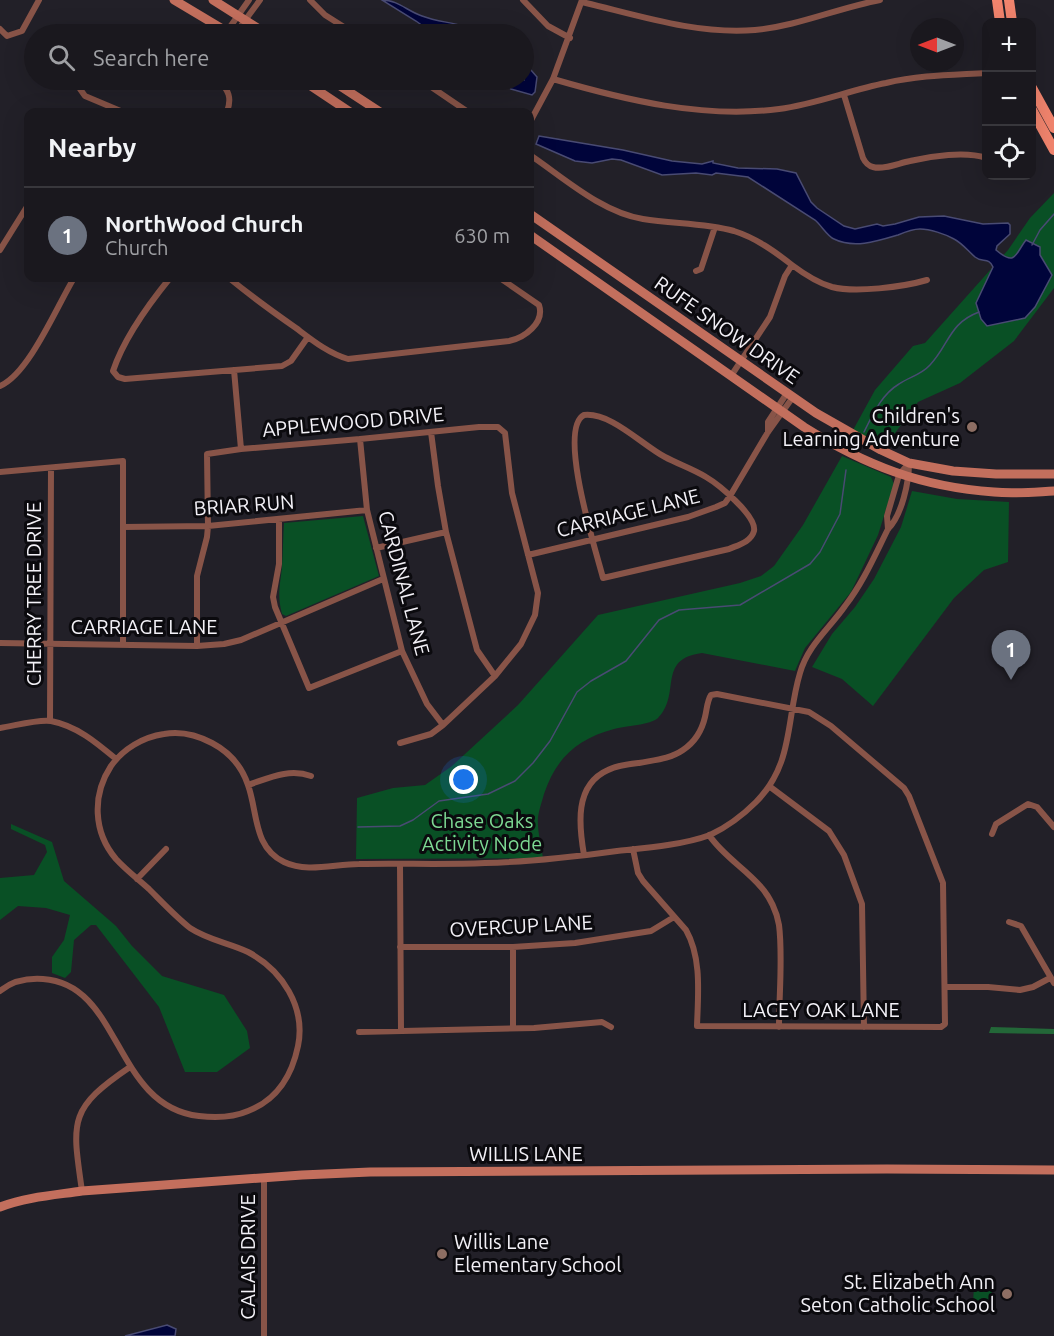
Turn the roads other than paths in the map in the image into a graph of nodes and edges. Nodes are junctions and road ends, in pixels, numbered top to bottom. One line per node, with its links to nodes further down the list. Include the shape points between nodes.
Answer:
1 (39, 0): 15 (street)
2 (174, 0): 16 (main road)
3 (213, 0): 12 (main road)
4 (249, 0): 12 (street)
5 (260, 0): 12 (street)
6 (310, 0): 19 (street)
7 (523, 0): 22 (street, via 548,26)
8 (880, 0): 11 (street, via 814,19 736,31 684,26)
9 (997, 0): 13 (main road)
10 (1009, 0): 14 (main road)
11 (582, 1): 22 (street)
12 (242, 17): 17 (street); 18 (main road)
13 (999, 18)
14 (1011, 18)
15 (26, 24)
16 (213, 24)
17 (237, 24)
18 (252, 24)
19 (339, 24)
20 (24, 27): 21 (street, via 8,36)
21 (0, 29)
22 (570, 38): 24 (street)
23 (982, 73): 30 (street, via 924,76)
24 (553, 79): 30 (street, via 670,106 712,111 778,109); 37 (street)
25 (81, 90): 32 (street, via 85,96)
26 (228, 90): 33 (street)
27 (317, 90): 34 (main road)
28 (346, 90): 35 (main road)
29 (436, 90): 36 (street)
30 (844, 95): 41 (street, via 868,165 880,168 965,154)
31 (1036, 95): 39 (main road)
32 (114, 108)
33 (229, 108)
34 (344, 108)
35 (374, 108)
36 (462, 108)
37 (534, 115)
38 (1036, 117): 40 (main road)
39 (1054, 128)
40 (1053, 146)
41 (982, 157)
42 (534, 158): 45 (street, via 612,210 644,219)
43 (24, 211): 47 (street)
44 (534, 217): 55 (main road, RUFE SNOW DRIVE)
45 (715, 227): 48 (street, via 756,241); 49 (street, via 701,269)
46 (534, 238): 56 (main road, RUFE SNOW DRIVE)
47 (0, 249)
48 (792, 265): 50 (street, via 823,284 843,289); 58 (street, via 770,317)
49 (696, 272)
50 (927, 280)
51 (72, 282): 61 (street, via 20,371)
52 (167, 282): 59 (street, via 117,358 113,371 125,379)
53 (234, 282): 57 (street)
54 (506, 282): 57 (street, via 541,309 524,336 509,341 348,359)
55 (656, 302): 56 (main road); 58 (main road, RUFE SNOW DRIVE)
56 (646, 316): 60 (main road, RUFE SNOW DRIVE)
57 (308, 337): 59 (street, via 287,364)
58 (741, 360): 60 (street); 62 (main road, RUFE SNOW DRIVE)
59 (234, 370): 66 (street)
60 (731, 376): 63 (main road, RUFE SNOW DRIVE)
61 (0, 386)
62 (790, 395): 63 (street, CARRIAGE LANE); 67 (main road, RUFE SNOW DRIVE, via 838,427)
63 (780, 409): 71 (main road, RUFE SNOW DRIVE, via 843,451); 74 (street, CARRIAGE LANE, via 768,423 768,432)
64 (431, 432): 65 (street, APPLEWOOD DRIVE); 80 (street); 83 (street, APPLEWOOD DRIVE, via 489,426 505,433 512,493)
65 (360, 439): 66 (street, APPLEWOOD DRIVE); 75 (street, CARDINAL LANE)
66 (241, 448): 77 (street, APPLEWOOD DRIVE, via 207,454)
67 (909, 463): 70 (main road, RUFE SNOW DRIVE, via 953,471); 71 (street); 72 (street)
68 (51, 468): 69 (street); 78 (street, via 123,461); 87 (street, CHERRY TREE DRIVE)
69 (0, 472)
70 (1054, 474)
71 (899, 475): 72 (main road, RUFE SNOW DRIVE); 79 (street, via 887,516)
72 (909, 478): 73 (main road, RUFE SNOW DRIVE, via 996,493); 79 (street)
73 (1054, 491)
74 (730, 496): 81 (street, CARRIAGE LANE, via 725,503 696,514); 81 (street, via 754,526 743,544 729,549 603,578); 81 (street, via 706,477 664,457 618,426 595,416 584,416 576,423 574,450)
75 (367, 510): 76 (street, BRIAR RUN); 82 (street, CARDINAL LANE)
76 (279, 520): 77 (street, BRIAR RUN); 85 (street, via 279,564 273,597)
77 (208, 526): 78 (street, BRIAR RUN); 89 (street, via 197,576)
78 (123, 527): 88 (street)
79 (888, 529): 92 (street, via 853,596 810,647 799,674)
80 (446, 532): 82 (street); 91 (street, via 477,650)
81 (593, 539): 83 (street, CARRIAGE LANE)
82 (376, 548): 84 (street, CARDINAL LANE)
83 (528, 555): 91 (street, via 538,602 521,644)
84 (383, 579): 85 (street, CARRIAGE LANE); 90 (street, CARDINAL LANE)
85 (281, 622): 89 (street, CARRIAGE LANE, via 232,642); 90 (street, via 309,688)
86 (0, 643): 87 (street, CARRIAGE LANE)
87 (51, 644): 88 (street, CARRIAGE LANE); 93 (street, CHERRY TREE DRIVE)
88 (123, 645): 89 (street, CARRIAGE LANE)
89 (197, 646)
90 (402, 651): 94 (street, CARDINAL LANE, via 427,704)
91 (495, 676): 94 (street)
92 (793, 709): 100 (street, via 787,744); 106 (street, via 711,695 696,738 682,751 610,769 589,787 579,813); 114 (street, via 809,712 831,726 897,780 909,796 944,883)
93 (50, 721): 95 (street); 97 (street, via 71,727)
94 (442, 725): 96 (street, via 431,734)
95 (0, 728)
96 (400, 742)
97 (116, 759): 99 (street, via 151,736 199,736 232,759); 108 (street, via 99,790 99,823 116,859)
98 (311, 776): 99 (street, via 300,772 277,775)
99 (248, 785): 107 (street, via 259,835 283,861 308,868)
100 (769, 786): 103 (street, via 741,815); 118 (street, via 829,831 844,855 862,904)
101 (1054, 827): 102 (street, via 1036,807 1028,804 996,824)
102 (992, 834)
103 (709, 835): 105 (street); 117 (street, via 720,850 759,884 779,923)
104 (166, 849): 108 (street)
105 (633, 849): 106 (street); 109 (street, via 638,873)
106 (584, 855): 107 (street, via 495,863)
107 (400, 864): 111 (street)
108 (137, 879): 122 (street, via 201,936 249,953 274,971 295,1003 299,1037 286,1080 272,1097 237,1115 214,1118 179,1111 150,1094)
109 (674, 917): 112 (street, OVERCUP LANE, via 642,933); 117 (street, LACEY OAK LANE, via 686,930 694,949 697,1026)
110 (1009, 922): 113 (street, via 1021,926)
111 (400, 947): 112 (street, OVERCUP LANE); 120 (street)
112 (513, 947): 119 (street)
113 (1052, 981): 114 (street, via 1020,990)
114 (945, 987): 118 (street, LACEY OAK LANE, via 944,1026)
115 (0, 990): 122 (street, via 28,979 62,982 88,1000)
116 (611, 1027): 119 (street, via 602,1022)
117 (779, 1027): 118 (street, LACEY OAK LANE)
118 (864, 1027)
119 (513, 1028): 120 (street)
120 (401, 1030): 121 (street)
121 (359, 1032)
122 (130, 1067): 125 (street, via 98,1090 80,1115 75,1144)
123 (1054, 1170): 124 (main road, WILLIS LANE, via 370,1172)
124 (264, 1178): 125 (main road, WILLIS LANE); 127 (street, CALAIS DRIVE)
125 (82, 1191): 126 (main road, WILLIS LANE)
126 (0, 1207)
127 (264, 1336)

